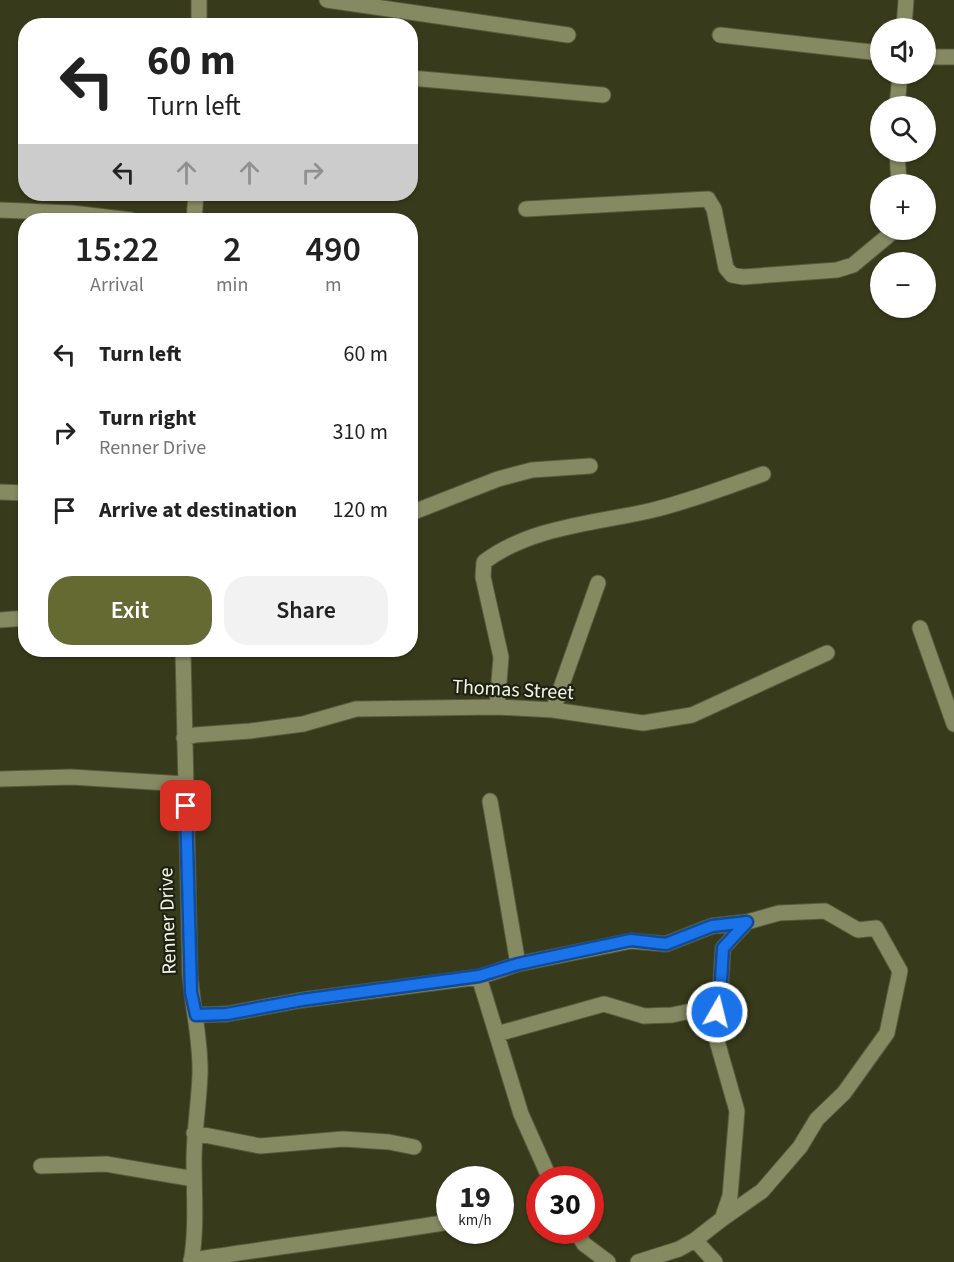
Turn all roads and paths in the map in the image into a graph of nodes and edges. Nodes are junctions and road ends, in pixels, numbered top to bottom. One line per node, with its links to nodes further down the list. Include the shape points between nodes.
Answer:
1 (199, 0): 4 (street)
2 (327, 0): 6 (street)
3 (906, 0): 5 (street)
4 (199, 18)
5 (905, 18)
6 (568, 35)
7 (720, 35): 8 (street)
8 (870, 52)
9 (936, 57): 10 (street)
10 (954, 57)
11 (418, 79): 12 (street)
12 (603, 95)
13 (526, 209): 16 (street, via 708,199 714,210 726,268 732,275 743,277 837,270 853,265)
14 (0, 210): 15 (street)
15 (72, 213)
16 (883, 240)
17 (590, 466): 21 (street, via 532,470)
18 (763, 474): 28 (street, via 651,510 557,528 484,562 483,577 501,657)
19 (0, 492): 20 (street)
20 (18, 493)
21 (418, 510)
22 (598, 583): 29 (street)
23 (18, 619): 24 (street)
24 (0, 620)
25 (920, 628): 30 (street)
26 (828, 653): 29 (street, Thomas Street, via 692,715 643,723)
27 (183, 657): 31 (street, Renner Drive)
28 (497, 706): 29 (street, Thomas Street); 31 (street, Thomas Street, via 356,709 303,724)
29 (554, 710)
30 (954, 724)
31 (184, 738): 33 (street, Renner Drive)
32 (0, 779): 33 (street, via 70,777)
33 (185, 784): 39 (street, Renner Drive, via 191,992)
34 (490, 801): 36 (street)
35 (747, 922): 36 (street, via 712,926 666,944 631,940); 46 (street, via 723,948 720,997 713,1027 737,1111 730,1196); 46 (street, via 779,912 825,911 858,930 876,928 900,970 887,1033 844,1093 817,1119 800,1147 762,1191)
36 (518, 964): 37 (street)
37 (479, 976): 39 (street, via 227,1014); 40 (street)
38 (690, 1011): 40 (street, via 644,1016 604,1004)
39 (196, 1015): 41 (street, Renner Drive, via 200,1073)
40 (497, 1034): 44 (street, via 521,1114)
41 (194, 1134): 42 (street, via 260,1146 343,1139); 45 (street, Renner Drive)
42 (414, 1147)
43 (41, 1166): 45 (street, via 106,1164)
44 (544, 1166)
45 (194, 1179): 50 (street, Renner Drive)
46 (722, 1218): 48 (street)
47 (436, 1224): 50 (street)
48 (695, 1240): 52 (street); 53 (street)
49 (584, 1244): 51 (street)
50 (191, 1261)
51 (608, 1262)
52 (638, 1262)
53 (715, 1262)

